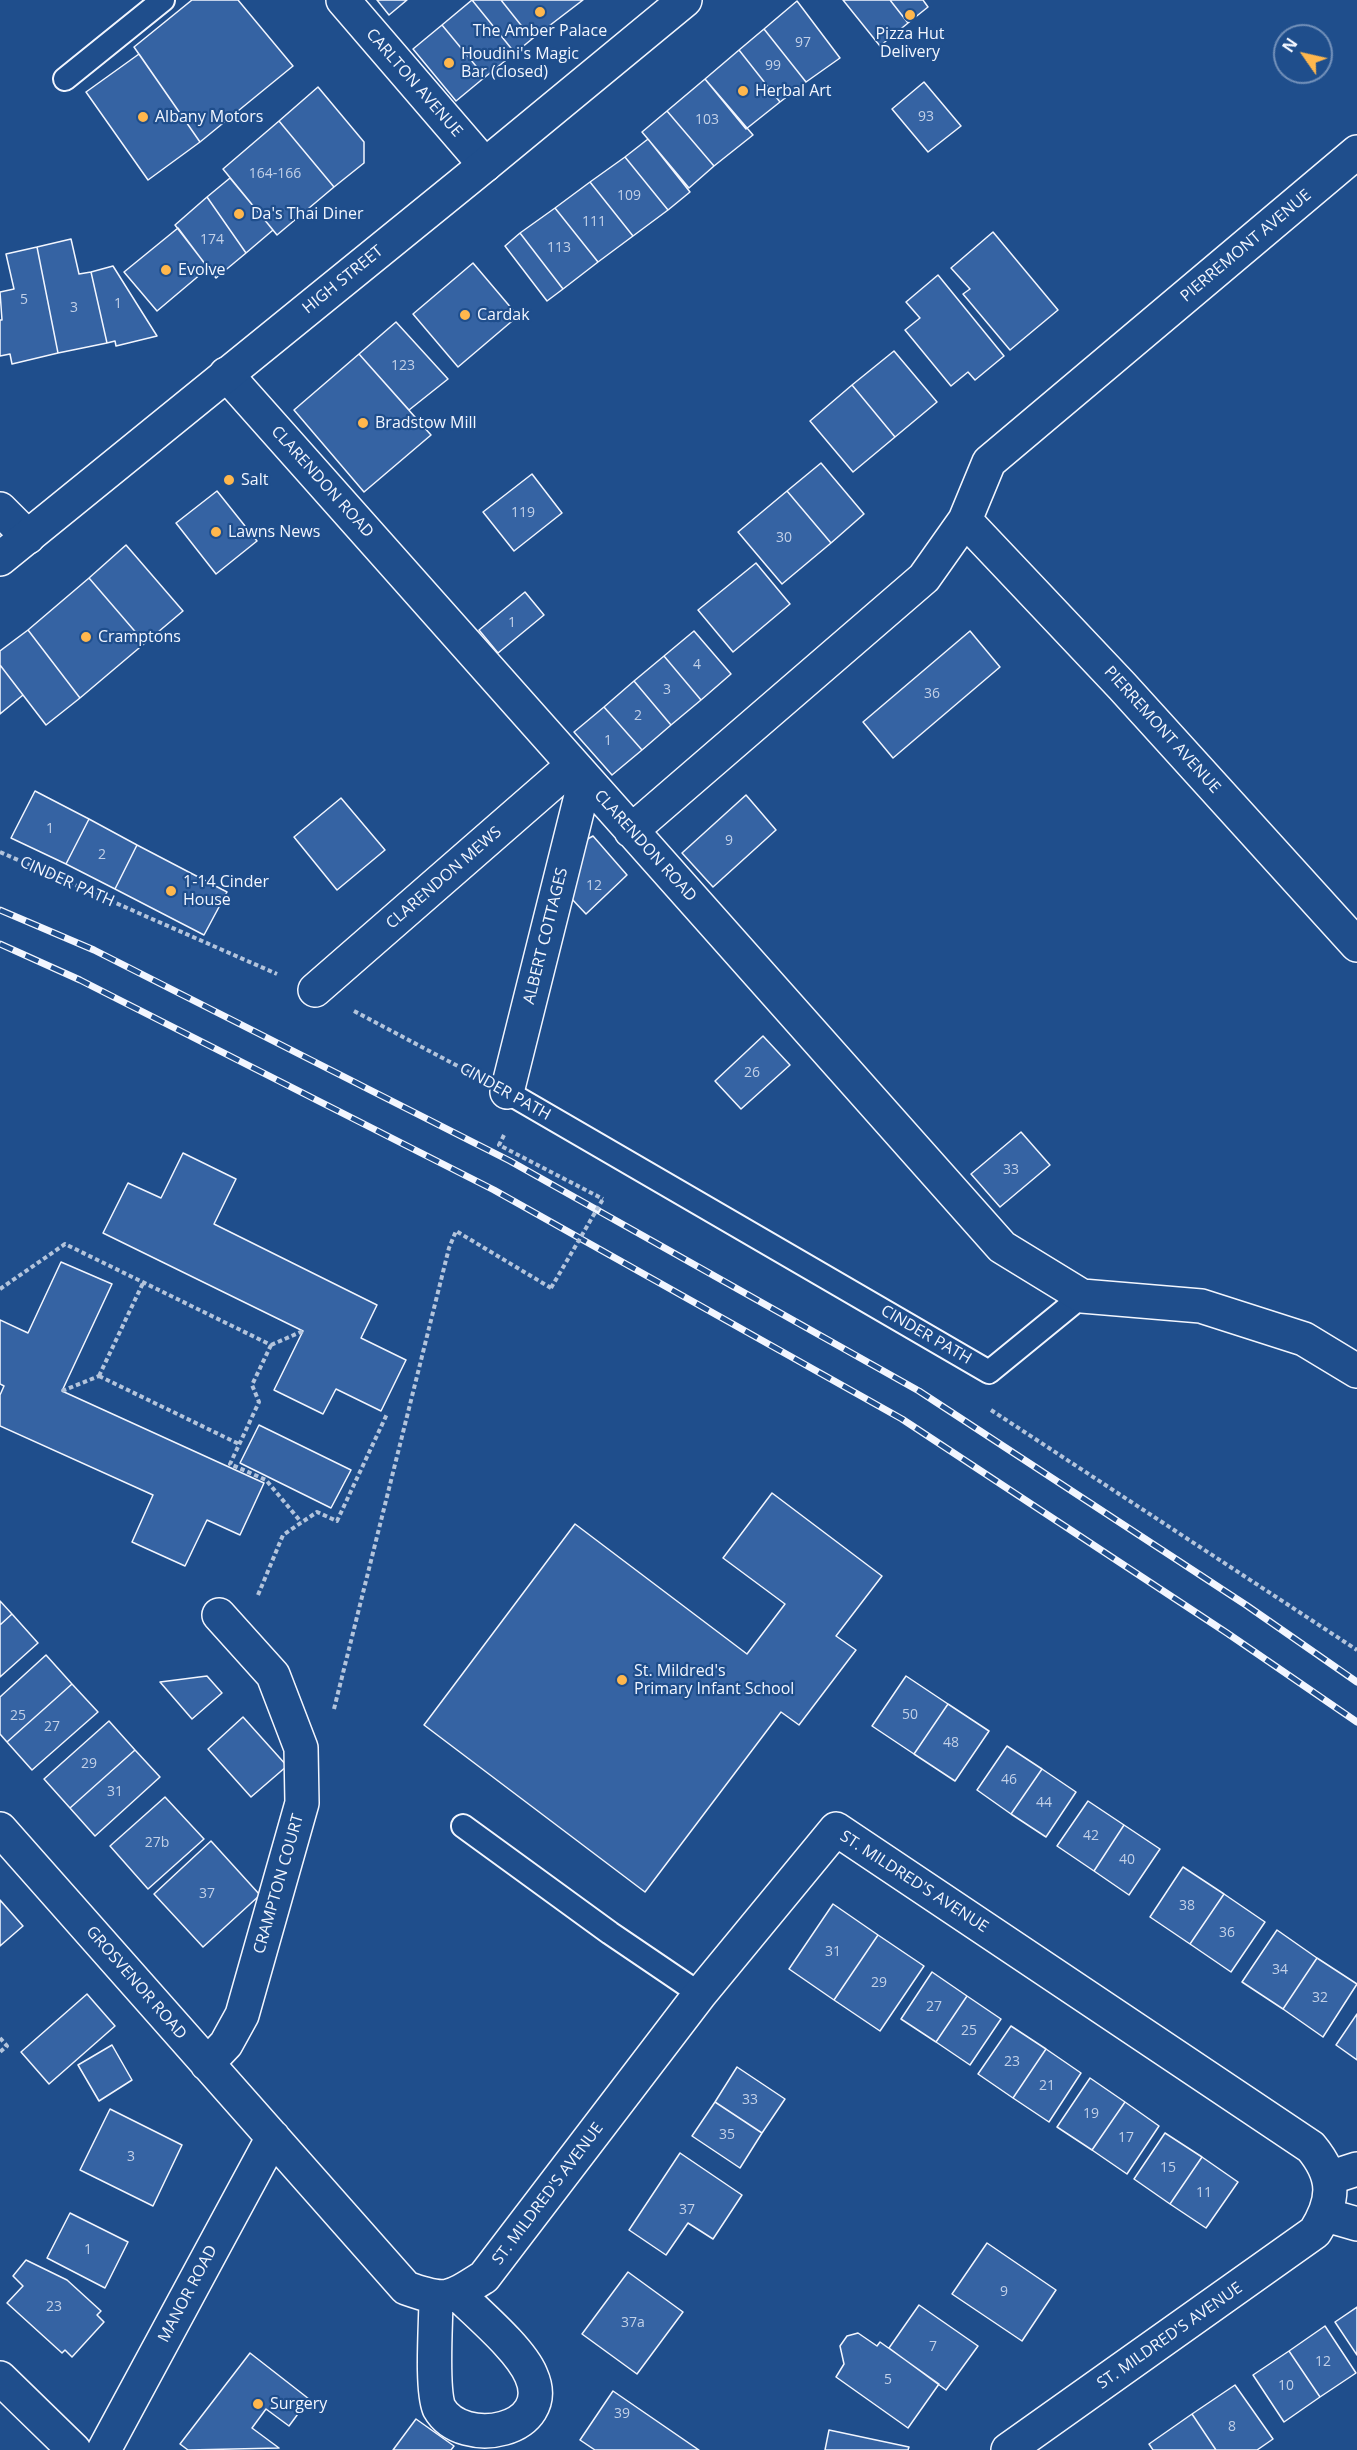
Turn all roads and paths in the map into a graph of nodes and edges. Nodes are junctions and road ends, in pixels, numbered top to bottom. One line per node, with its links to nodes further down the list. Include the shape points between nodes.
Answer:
1 (163, 0): 4 (lane)
2 (343, 0): 6 (street, CARLTON AVENUE)
3 (685, 0): 6 (street, HIGH STREET)
4 (65, 79)
5 (1357, 152): 9 (street, PIERREMONT AVENUE, via 989,462)
6 (485, 165): 7 (street, HIGH STREET)
7 (226, 374): 10 (street, HIGH STREET); 12 (street, CLARENDON ROAD)
8 (0, 509): 10 (street)
9 (965, 520): 13 (street, PIERREMONT AVENUE, via 924,578); 15 (street, PIERREMONT AVENUE)
10 (28, 537): 11 (street, HIGH STREET)
11 (0, 559)
12 (579, 772): 13 (street, CLARENDON ROAD); 16 (street, CLARENDON MEWS); 17 (street, ALBERT COTTAGES)
13 (631, 831): 21 (street, CLARENDON ROAD, via 1002,1247)
14 (0, 852): 16 (path, CINDER PATH)
15 (1355, 939)
16 (315, 990): 17 (path, CINDER PATH)
17 (507, 1092): 25 (lane, CINDER PATH)
18 (499, 1145): 33 (path, bridge, via 603,1198 551,1288 456,1231)
19 (143, 1283): 20 (path, via 65,1244); 23 (path); 26 (path)
20 (0, 1289)
21 (1082, 1296): 24 (street, via 1201,1306 1304,1339); 25 (lane, CINDER PATH)
22 (303, 1331): 23 (path)
23 (271, 1345): 29 (path, via 252,1385 259,1402)
24 (1357, 1371)
25 (989, 1372): 32 (path, CINDER PATH, via 980,1402)
26 (99, 1376): 27 (path); 29 (path)
27 (62, 1391)
28 (387, 1414): 30 (path, via 337,1521 317,1512)
29 (239, 1444): 30 (path, via 230,1464 266,1480)
30 (301, 1522): 31 (path, via 283,1535)
31 (229, 1626): 39 (street, CRAMPTON COURT, via 273,1675 301,1748 302,1803 242,2015 226,2044)
32 (1357, 1650)
33 (333, 1712)
34 (463, 1826): 36 (lane)
35 (0, 1829): 39 (street, GROSVENOR ROAD)
36 (700, 1994): 40 (street, ST. MILDRED'S AVENUE, via 505,2253 484,2277 447,2296 405,2288); 41 (street, ST. MILDRED'S AVENUE, via 836,1829 1311,2147 1323,2161)
37 (0, 2038): 38 (path, via 7,2046)
38 (0, 2052)
39 (207, 2064): 40 (street, GROSVENOR ROAD)
40 (273, 2137): 46 (street, MANOR ROAD)
41 (1343, 2173): 42 (street, ST. MILDRED'S AVENUE, via 1330,2195)
42 (1326, 2215): 43 (street); 47 (street, ST. MILDRED'S AVENUE, via 1315,2232 1299,2245)
43 (1357, 2224)
44 (0, 2378): 45 (street)
45 (74, 2450)
46 (104, 2450)
47 (1008, 2450)

